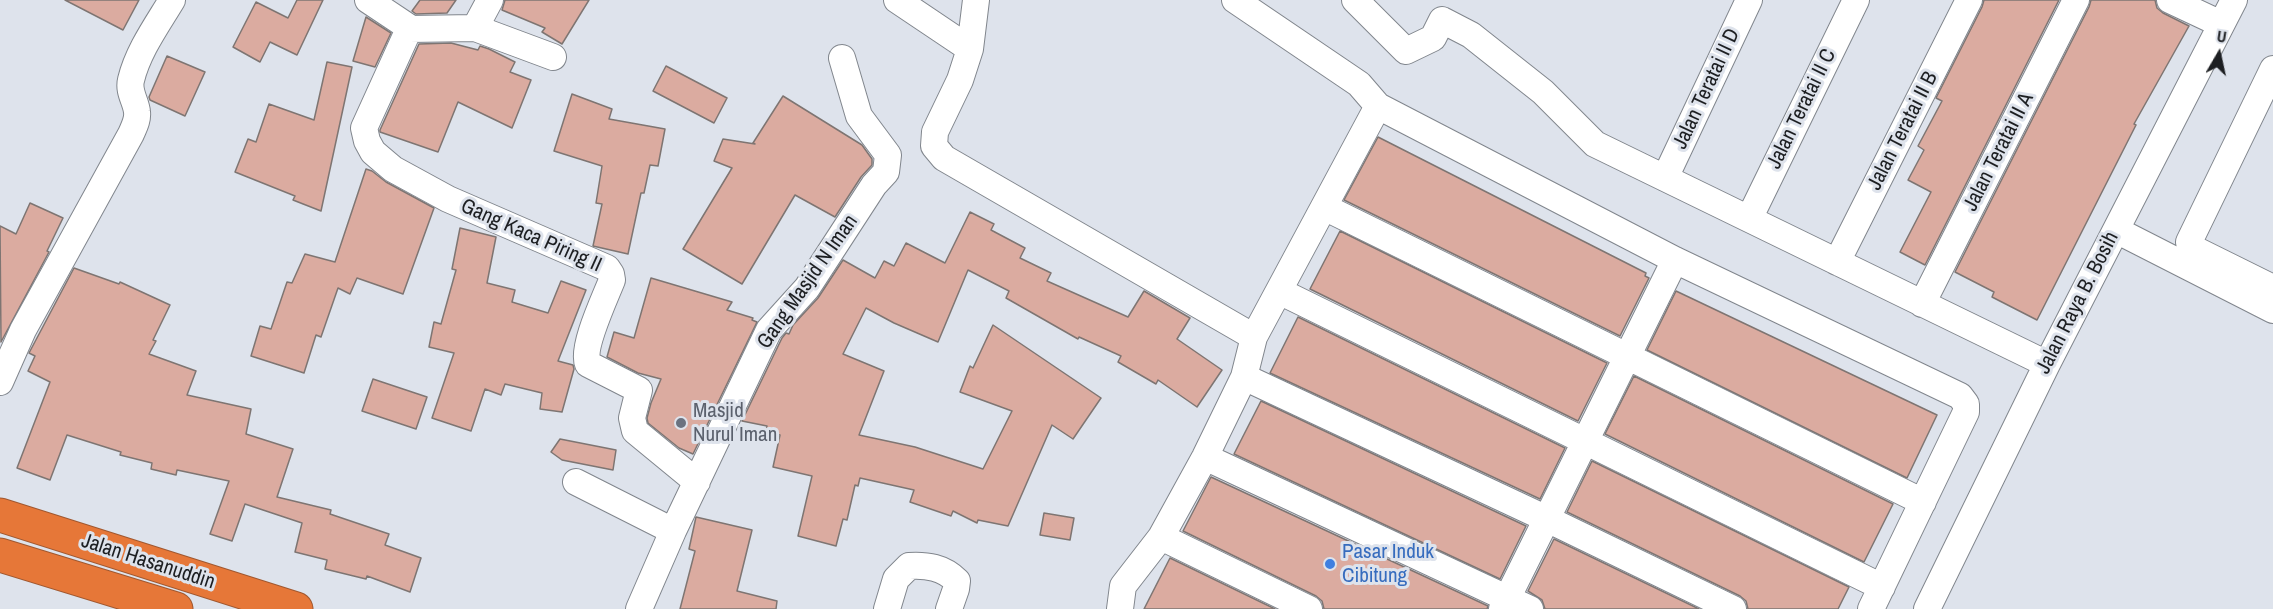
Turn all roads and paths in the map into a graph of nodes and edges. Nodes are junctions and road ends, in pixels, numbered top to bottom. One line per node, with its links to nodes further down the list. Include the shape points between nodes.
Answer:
1 (172, 0): 36 (street, via 143,48 130,82 137,109 131,134 23,330)
2 (368, 0): 16 (street)
3 (490, 0): 15 (street)
4 (897, 0): 17 (street)
5 (976, 0): 17 (street)
6 (1235, 0): 21 (street, via 1359,84)
7 (1355, 0): 22 (street, via 1406,51 1433,38 1442,20 1472,35 1543,92 1594,144)
8 (1749, 0): 22 (street, Jalan Teratai II D)
9 (1856, 0): 24 (street, Jalan Teratai II C)
10 (1970, 0): 27 (street, Jalan Teratai II B)
11 (2076, 0): 30 (street, Jalan Teratai II A)
12 (2170, 0): 14 (street)
13 (2234, 0): 14 (street, Jalan Raya B. Bosih)
14 (2221, 24): 25 (street, Jalan Raya B. Bosih)
15 (475, 28): 16 (street); 18 (street)
16 (409, 29): 40 (street, Gang Kaca Piring II, via 364,128 373,152 393,169 448,199 607,268 612,279 589,342 588,364 639,390 632,418 635,431)
17 (970, 49): 32 (street, via 935,132 934,146 944,158)
18 (553, 57)
19 (842, 58): 40 (street, Gang Masjid N Iman, via 859,116 888,155 886,172 807,288 769,330)
20 (2273, 69): 28 (street, via 2189,242 2190,247)
21 (1378, 106): 23 (street); 26 (street)
22 (1665, 178): 24 (street)
23 (1323, 207): 29 (street); 33 (street)
24 (1749, 219): 27 (street)
25 (2116, 230): 31 (street); 34 (street, Jalan Raya B. Bosih)
26 (1675, 260): 33 (street); 41 (street, via 1960,396 1966,412)
27 (1837, 262): 30 (street)
28 (2273, 288)
29 (1279, 291): 32 (street); 37 (street)
30 (1923, 304): 34 (street)
31 (2273, 310)
32 (1254, 337): 35 (street)
33 (1627, 356): 37 (street); 41 (street)
34 (2047, 364): 57 (street, Jalan Raya B. Bosih)
35 (1244, 378): 38 (street); 43 (street)
36 (0, 382)
37 (1585, 441): 43 (street); 47 (street)
38 (1205, 457): 45 (street); 48 (street)
39 (576, 482): 44 (street)
40 (697, 482): 44 (street, Gang Masjid N Iman)
41 (1923, 502): 47 (street)
42 (0, 515): 50 (highway, Jalan Hasanuddin)
43 (1547, 519): 48 (street); 56 (street)
44 (673, 531): 51 (street, Gang Masjid N Iman)
45 (1161, 537): 54 (street, via 1123,586); 55 (street)
46 (0, 555): 49 (highway, Jalan Hasanuddin)
47 (1876, 598)
48 (1513, 605)
49 (176, 609)
50 (296, 609)
51 (639, 609)
52 (887, 609): 53 (street, via 896,579 909,566 922,565 949,573 957,580)
53 (949, 609)
54 (1120, 609)
55 (1309, 609)
56 (1733, 609)
57 (1928, 609)

